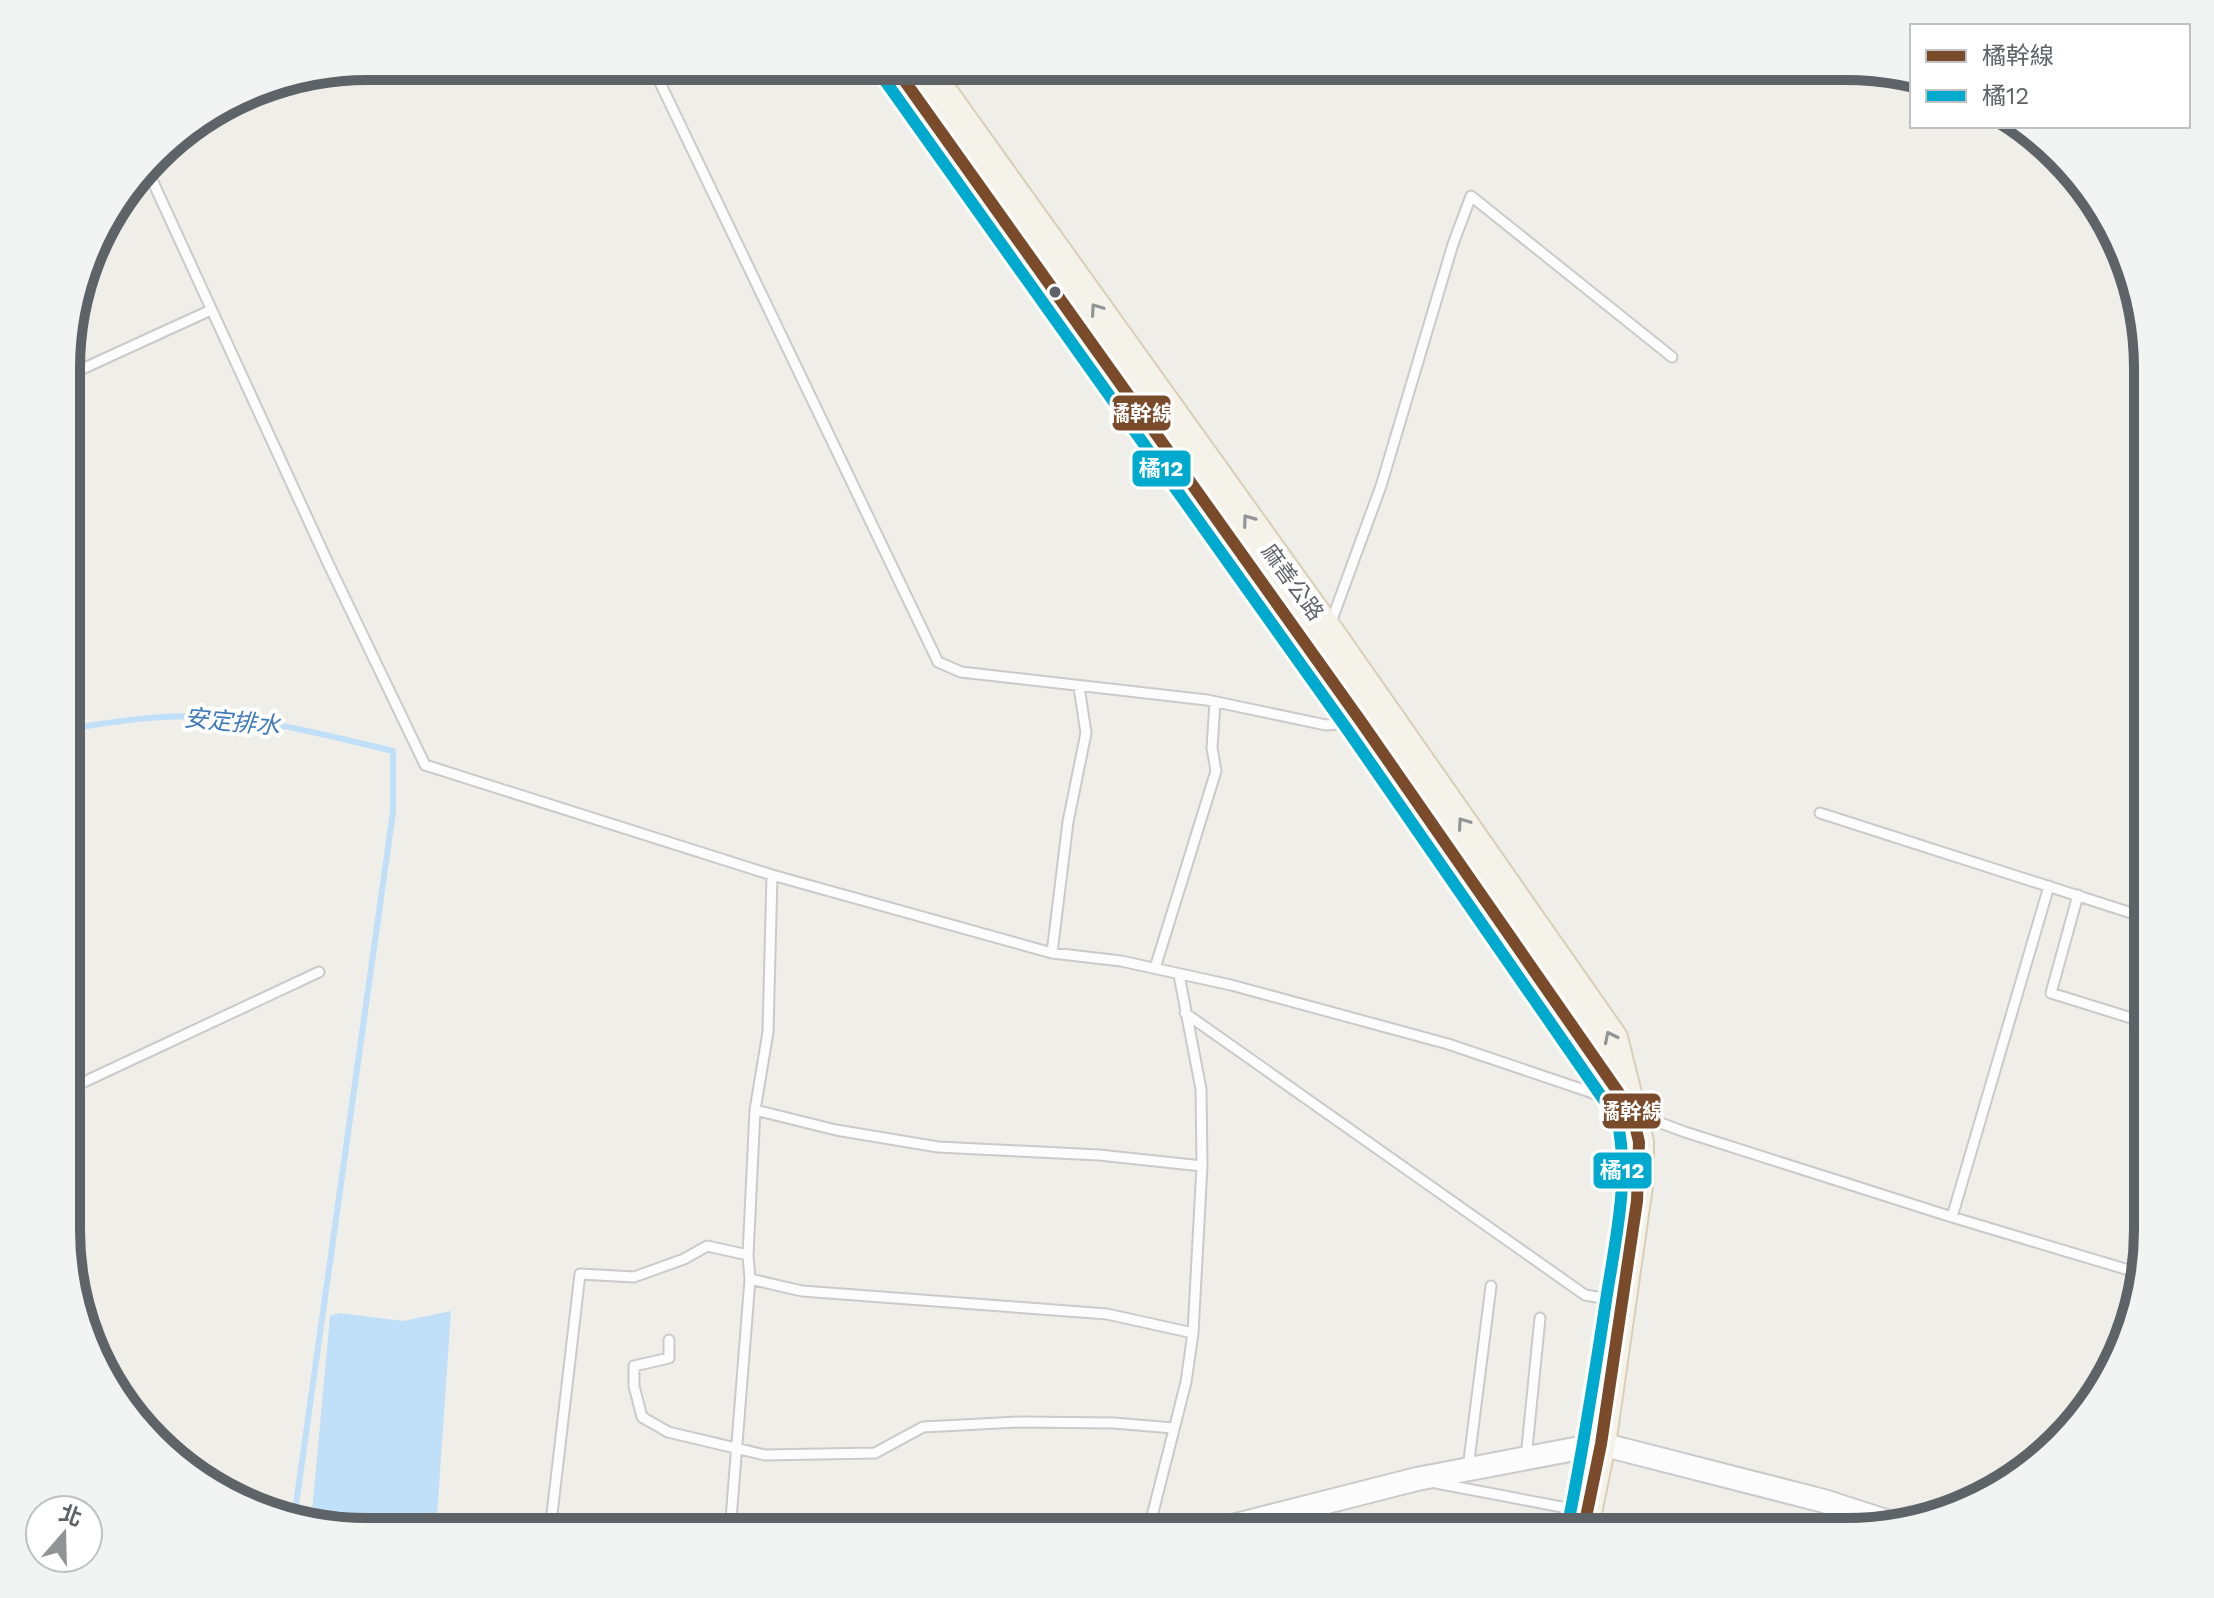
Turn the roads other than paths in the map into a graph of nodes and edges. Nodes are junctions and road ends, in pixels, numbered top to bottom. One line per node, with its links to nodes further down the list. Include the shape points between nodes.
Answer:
1 (659, 80): 9 (lane, via 938,662 961,672)
2 (904, 80): 11 (main road, 麻善公路)
3 (934, 80): 8 (main road, 麻善公路, one-way to 3)
4 (151, 178): 5 (lane)
5 (211, 310): 7 (lane); 13 (lane, via 425,765)
6 (1672, 357): 8 (lane, via 1471,196 1381,486)
7 (80, 370)
8 (1328, 630): 11 (main road, 麻善公路)
9 (1079, 687): 10 (lane); 17 (lane, via 1086,733 1068,822)
10 (1215, 702): 11 (lane, via 1326,725); 18 (lane, via 1216,771)
11 (1372, 716): 25 (main road, 麻善公路, via 1613,1038)
12 (1820, 813): 14 (lane)
13 (772, 875): 17 (lane); 24 (lane, via 768,1032)
14 (2049, 886): 15 (lane); 27 (lane)
15 (2078, 895): 16 (lane); 22 (lane, via 2051,993)
16 (2134, 914)
17 (1052, 953): 18 (lane)
18 (1155, 968): 20 (lane)
19 (319, 972): 23 (lane)
20 (1179, 975): 21 (lane); 25 (lane, via 1448,1044 1590,1092)
21 (1185, 1013): 26 (lane, via 1201,1089); 32 (lane, via 1585,1295)
22 (2134, 1019)
23 (80, 1084)
24 (755, 1110): 26 (lane, via 938,1147); 28 (lane)
25 (1632, 1112): 27 (lane); 32 (main road, 麻善公路, via 1639,1179)
26 (1202, 1166): 34 (lane)
27 (1952, 1217): 29 (lane)
28 (748, 1255): 30 (lane); 44 (lane, via 707,1246 634,1277 580,1274)
29 (2131, 1271)
30 (750, 1279): 34 (lane, via 802,1291 1107,1314); 38 (lane)
31 (1491, 1286): 40 (lane)
32 (1622, 1301): 37 (main road, 麻善公路)
33 (1540, 1318): 39 (lane)
34 (1193, 1333): 36 (lane)
35 (669, 1340): 38 (lane, via 669,1358 634,1366 642,1417 668,1432)
36 (1173, 1428): 38 (lane, via 1020,1422 923,1427 875,1453 765,1455); 46 (lane)
37 (1601, 1444): 39 (street); 43 (street); 50 (main road, 麻善公路)
38 (737, 1450): 45 (lane)
39 (1526, 1458): 40 (street)
40 (1468, 1468): 41 (street)
41 (1417, 1479): 42 (street); 49 (lane)
42 (1303, 1506): 47 (street); 48 (lane)
43 (1872, 1517)
44 (552, 1518)
45 (731, 1518)
46 (1151, 1518)
47 (1260, 1518)
48 (1301, 1518)
49 (1569, 1518)
50 (1586, 1518)

